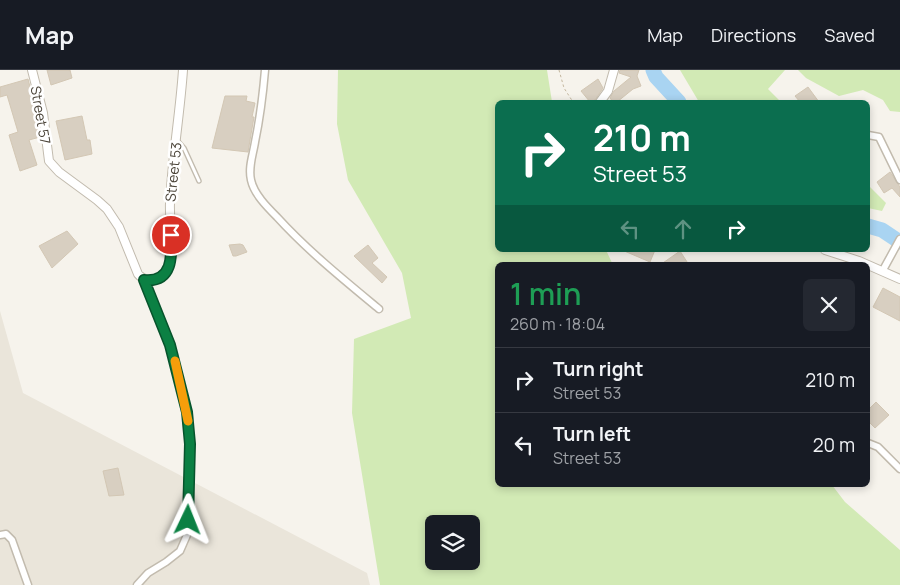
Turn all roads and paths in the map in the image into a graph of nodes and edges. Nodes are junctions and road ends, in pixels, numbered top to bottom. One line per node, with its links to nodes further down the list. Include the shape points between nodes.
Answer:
1 (32, 70): 18 (street, Street 57, via 43,113 49,161 107,209 119,227 138,274)
2 (183, 70): 9 (street, Street 53)
3 (265, 70): 19 (street, via 250,162 251,181 263,202 293,234)
4 (559, 70): 6 (path)
5 (614, 70): 7 (street, via 608,91)
6 (572, 100)
7 (601, 100)
8 (870, 135): 10 (street, via 878,137)
9 (177, 139): 11 (lane); 18 (street, Street 53, via 170,205 170,264 157,279)
10 (900, 180)
11 (199, 181)
12 (900, 239): 16 (street)
13 (830, 252): 14 (street)
14 (855, 262)
15 (870, 266): 16 (street)
16 (883, 270): 17 (street)
17 (900, 279)
18 (144, 280): 24 (street, via 170,345 180,381 187,412 190,459 187,535 180,551 148,573)
19 (379, 309)
20 (870, 444): 21 (street, via 878,447)
21 (900, 469)
22 (0, 535): 23 (street, via 6,534 12,540)
23 (28, 585)
24 (137, 585)

